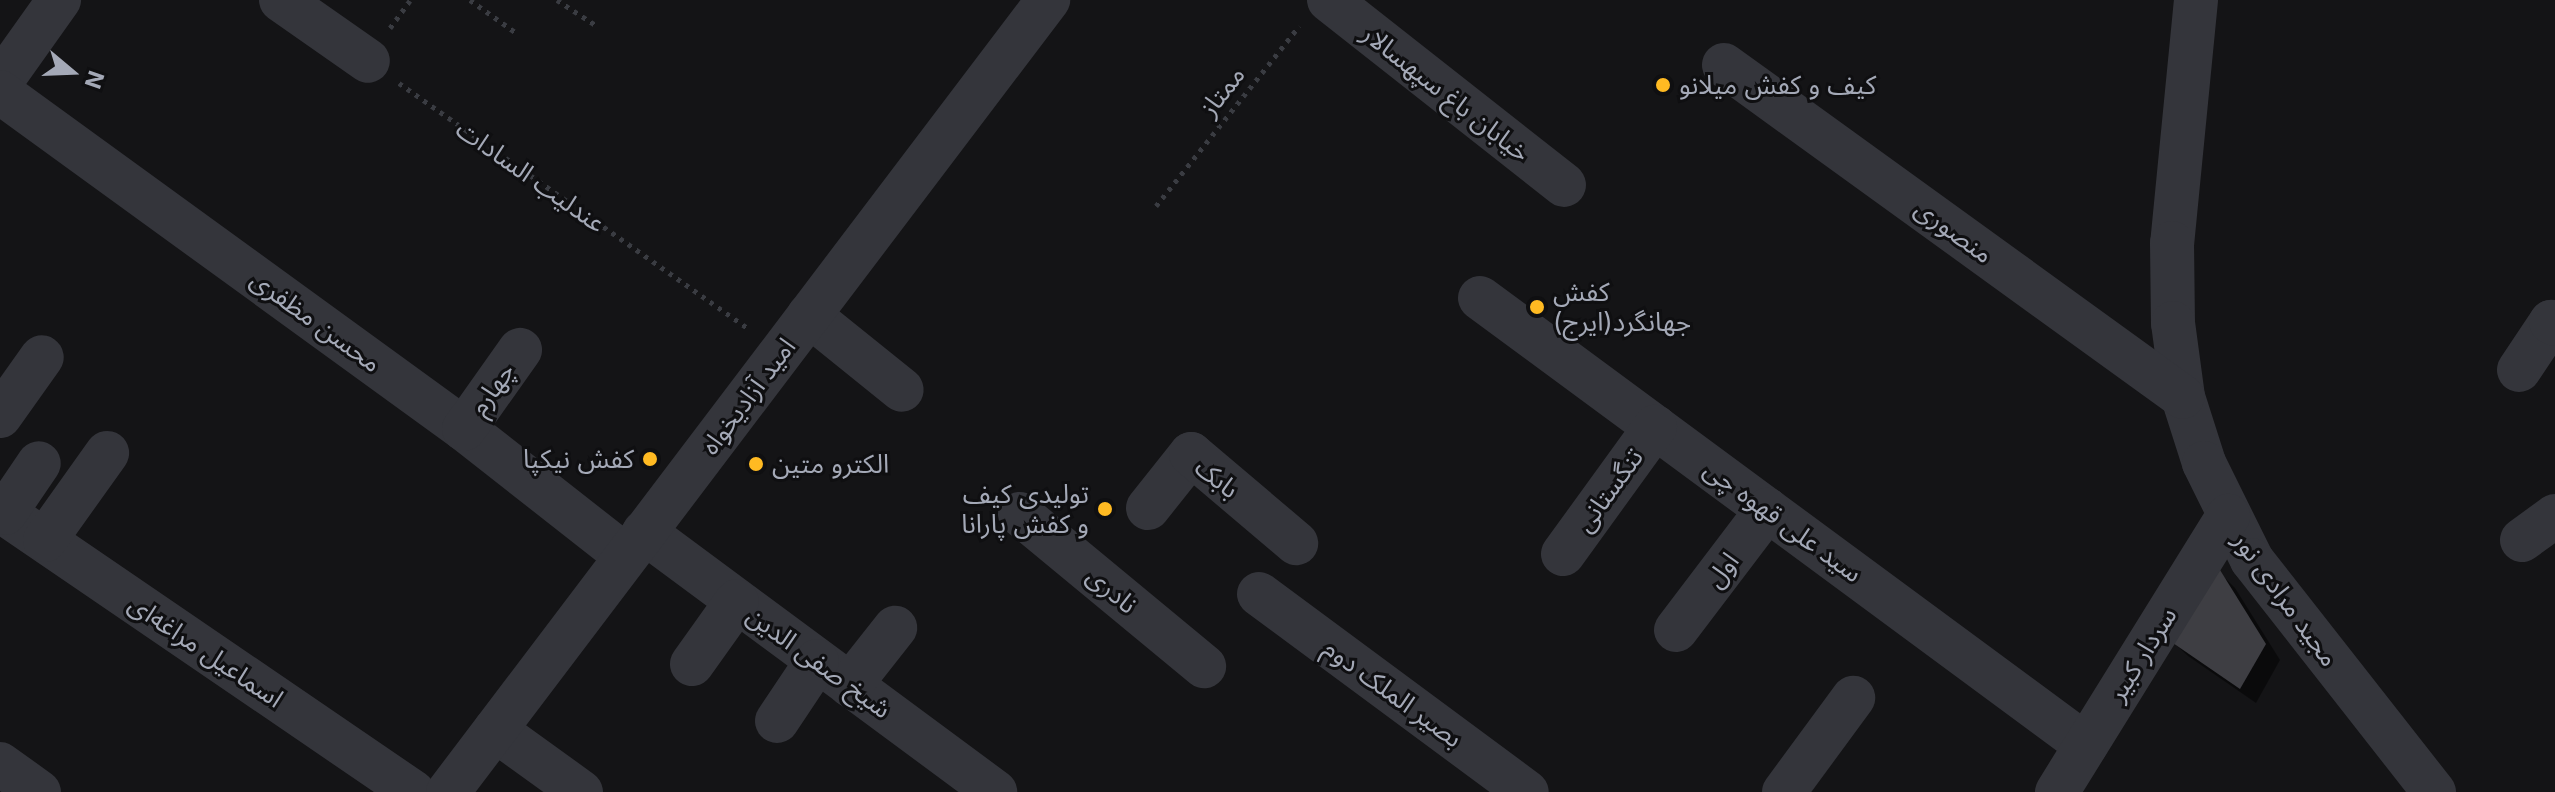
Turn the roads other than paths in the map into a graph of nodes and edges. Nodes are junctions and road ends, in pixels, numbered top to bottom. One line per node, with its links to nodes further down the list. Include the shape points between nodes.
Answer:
1 (59, 0): 8 (street)
2 (281, 0): 6 (street)
3 (1048, 0): 12 (street, امید آزادیخواه)
4 (2196, 0): 18 (street, مجید مرادی نور, via 2172,243 2173,323)
5 (1314, 12): 10 (street, خیابان باغ سپهسالار)
6 (368, 61)
7 (1724, 65): 18 (street, منصوری)
8 (0, 83)
9 (0, 92): 21 (street, محسن مظفری)
10 (1564, 185)
11 (1480, 298): 20 (street, سید علی قهوه چی)
12 (809, 315): 17 (street); 31 (street, امید آزادیخواه)
13 (2555, 324): 16 (street, via 2551,322)
14 (520, 350): 21 (street, چهارم)
15 (42, 357): 19 (street)
16 (2519, 370)
17 (902, 390)
18 (2183, 397): 28 (street, مجید مرادی نور)
19 (0, 416)
20 (1655, 427): 25 (street, سید علی قهوه چی); 32 (street, تنگستانی)
21 (464, 429): 31 (street, محسن مظفری)
22 (107, 453): 29 (street)
23 (39, 463): 26 (street)
24 (1148, 508): 30 (street, بابک, via 1191,454)
25 (1767, 510): 36 (street, اول); 43 (street, سید علی قهوه چی)
26 (2, 511): 29 (street, اسماعیل مراغه‌ای)
27 (1020, 514): 38 (street, نادری)
28 (2228, 516): 43 (street, سردار کبیر); 46 (street, مجید مرادی نور, via 2252,560)
29 (45, 540): 48 (street, اسماعیل مراغه‌ای)
30 (1296, 543)
31 (635, 544): 34 (street, شیخ صفی الدین); 42 (street, امید آزادیخواه)
32 (1563, 554)
33 (1259, 594): 45 (street, بصیر الملک دوم)
34 (737, 601): 37 (street); 39 (street, شیخ صفی الدین)
35 (895, 628): 39 (street)
36 (1676, 630)
37 (692, 664)
38 (1204, 666)
39 (834, 673): 41 (street); 51 (street, شیخ صفی الدین)
40 (1853, 698): 52 (street)
41 (777, 721)
42 (495, 730): 49 (street, امید آزادیخواه); 50 (street)
43 (2086, 745): 53 (street, سردار کبیر)
44 (0, 764): 47 (street)
45 (1510, 787)
46 (2429, 790)
47 (39, 792)
48 (413, 792)
49 (448, 792)
50 (581, 792)
51 (995, 792)
52 (1784, 792)
53 (2057, 792)

